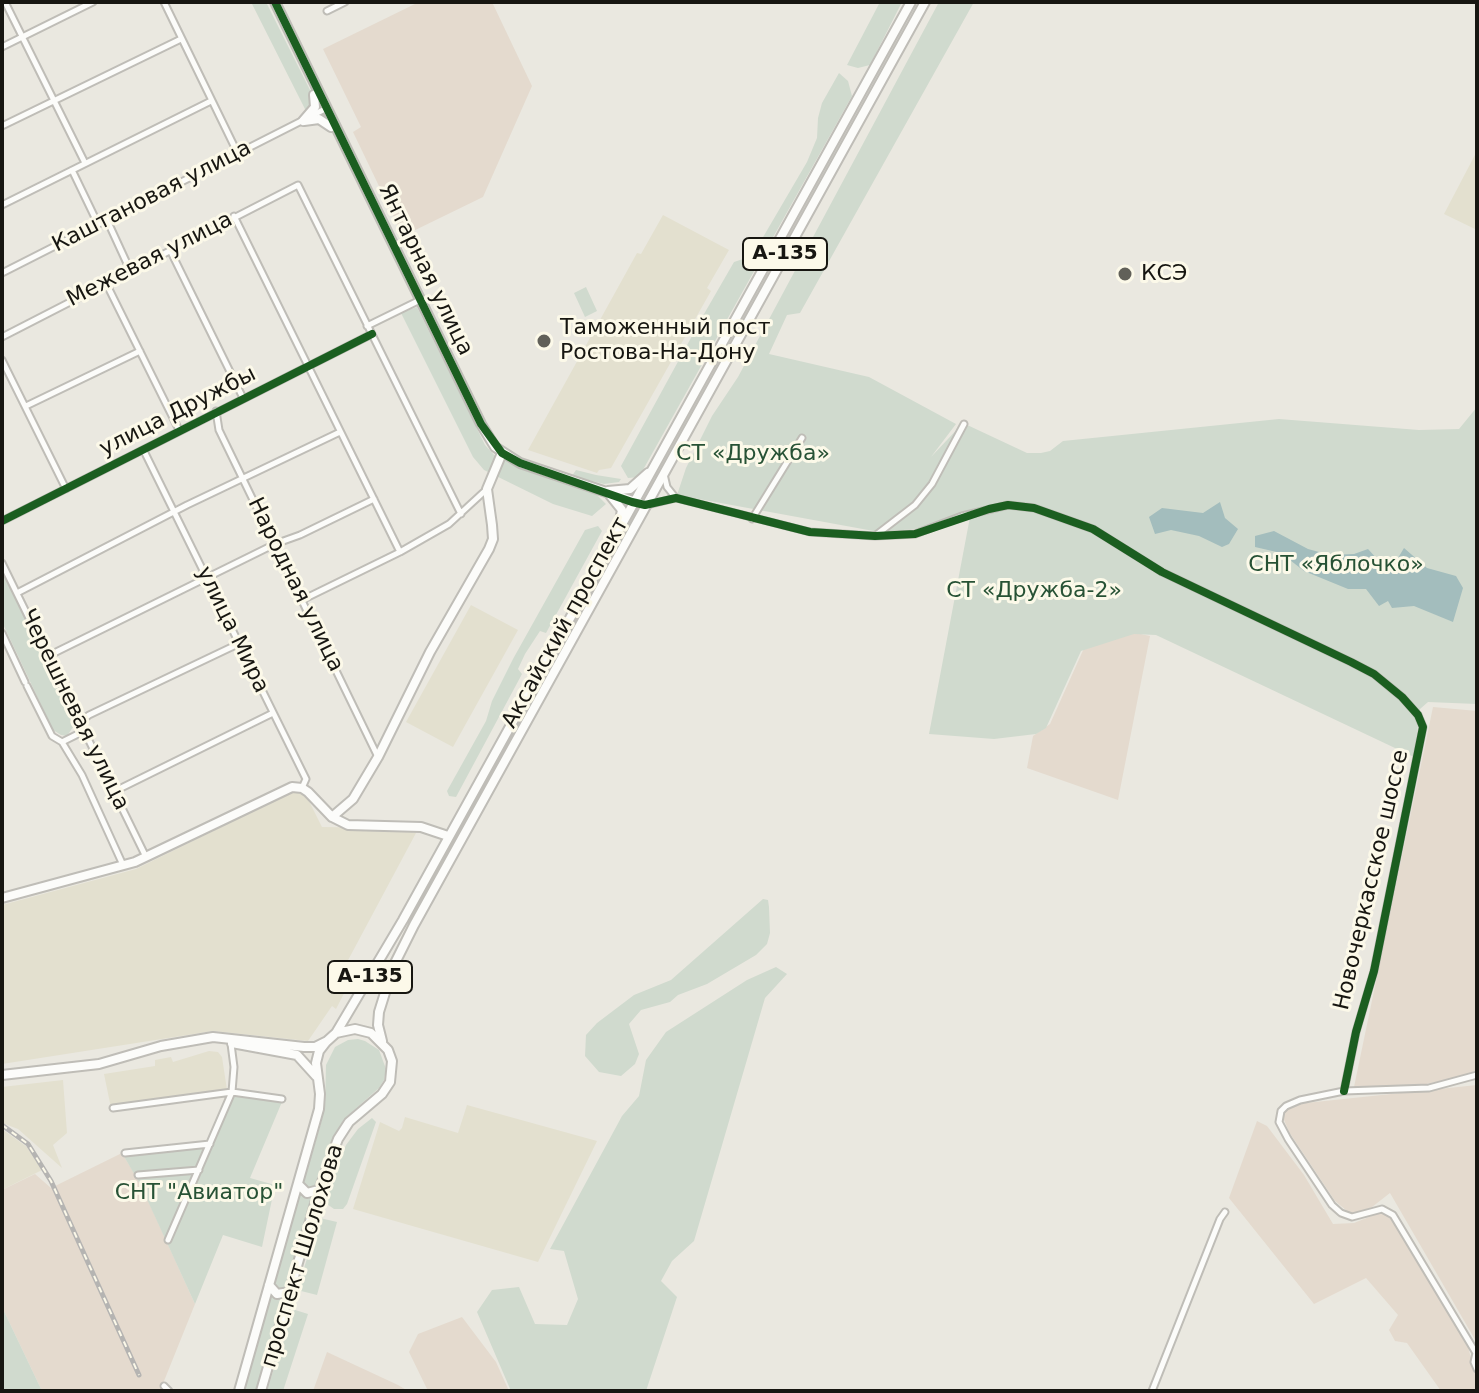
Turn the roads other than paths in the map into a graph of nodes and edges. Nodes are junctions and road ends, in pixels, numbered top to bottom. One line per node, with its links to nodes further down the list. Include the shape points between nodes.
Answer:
1 (5, 2): 10 (street)
2 (93, 2): 8 (street)
3 (164, 2): 11 (street)
4 (275, 2): 13 (main road, Янтарная улица)
5 (345, 2): 9 (street)
6 (911, 2): 48 (main road, Аксайский проспект / А-135)
7 (925, 2): 47 (main road, Аксайский проспект / А-135)
8 (85, 4): 10 (street)
9 (327, 11)
10 (23, 37): 12 (street); 14 (street)
11 (181, 39): 14 (street); 15 (street)
12 (2, 47)
13 (306, 65): 16 (main road, Янтарная улица); 17 (main road, via 316,101)
14 (55, 101): 18 (street); 21 (street)
15 (211, 101): 20 (street); 21 (street)
16 (325, 109): 17 (street, Каштановая улица); 19 (main road, Янтарная улица)
17 (303, 121): 19 (main road, via 319,119); 20 (street, Каштановая улица)
18 (2, 126)
19 (337, 132): 31 (main road, Янтарная улица)
20 (238, 154): 25 (street, Каштановая улица)
21 (85, 163): 22 (street)
22 (72, 170): 23 (street); 26 (street)
23 (2, 205)
24 (234, 216): 27 (street, Межевая улица); 32 (street, Межевая улица, via 298,185); 37 (street)
25 (107, 220): 26 (street, Каштановая улица); 28 (street)
26 (98, 224): 29 (street, Каштановая улица)
27 (170, 250): 28 (street, Межевая улица); 38 (street)
28 (130, 270): 30 (street, Межевая улица)
29 (2, 273)
30 (106, 283): 34 (street, Межевая улица); 35 (street)
31 (420, 300): 32 (street); 46 (main road, Янтарная улица, via 481,424)
32 (367, 326): 33 (street)
33 (372, 334): 37 (street, улица Дружбы); 58 (street)
34 (2, 337)
35 (140, 351): 39 (street); 42 (street)
36 (2, 360): 39 (street)
37 (307, 366): 38 (street, улица Дружбы); 43 (street)
38 (243, 398): 40 (street, улица Дружбы)
39 (26, 406): 50 (street)
40 (216, 411): 42 (street, улица Дружбы); 49 (street, Народная улица, via 219,430)
41 (964, 424): 62 (street, via 932,484 915,505)
42 (179, 430): 45 (street, улица Дружбы)
43 (340, 432): 49 (street); 54 (street)
44 (802, 438): 59 (street)
45 (144, 451): 50 (street, улица Дружбы); 57 (street, улица Мира)
46 (502, 453): 51 (main road); 52 (main road)
47 (664, 471): 53 (street); 56 (main road, Аксайский проспект / А-135)
48 (649, 472): 52 (main road, via 630,489); 55 (main road, Аксайский проспект / А-135)
49 (243, 479): 57 (street); 63 (street, Народная улица)
50 (66, 489): 60 (street, улица Дружбы)
51 (487, 489): 58 (street); 77 (main road, via 493,539 489,549)
52 (602, 491): 55 (main road); 61 (main road, via 620,506)
53 (676, 498): 56 (street); 59 (street, Новочеркасское шоссе)
54 (374, 499): 63 (street); 65 (street)
55 (632, 502): 56 (main road); 61 (main road, Аксайский проспект / А-135); 64 (main road, via 638,509 620,541)
56 (645, 505): 64 (main road, Аксайский проспект / А-135)
57 (174, 513): 67 (street, улица Мира); 68 (street)
58 (461, 514): 65 (street)
59 (752, 519): 62 (street, Новочеркасское шоссе, via 810,532)
60 (2, 521)
61 (619, 527): 81 (main road, Аксайский проспект / А-135)
62 (875, 536): 93 (street, Новочеркасское шоссе, via 915,534 1008,505 1051,513 1093,529 1162,572 1374,674 1410,706 1423,727 1419,756)
63 (275, 544): 67 (street); 69 (street, Народная улица)
64 (621, 550): 87 (main road, Аксайский проспект / А-135, via 393,967 379,1012)
65 (400, 552): 69 (street)
66 (2, 563): 68 (street, Черешневая улица)
67 (205, 578): 71 (street, улица Мира); 72 (street)
68 (17, 593): 72 (street, Черешневая улица)
69 (302, 600): 77 (street, Народная улица)
70 (2, 633): 76 (street, via 52,736)
71 (238, 644): 73 (street, улица Мира); 74 (street)
72 (48, 656): 74 (street, Черешневая улица)
73 (273, 713): 78 (street, улица Мира, via 306,779); 79 (street)
74 (80, 722): 75 (street, Черешневая улица)
75 (84, 731): 76 (street); 79 (street, Черешневая улица)
76 (62, 742): 83 (street)
77 (378, 757): 80 (main road, via 353,799)
78 (302, 788): 80 (main road); 82 (main road, via 292,787)
79 (113, 792): 82 (street, Черешневая улица)
80 (332, 817): 81 (main road, via 348,825 421,827)
81 (448, 836): 85 (main road, Аксайский проспект / А-135)
82 (146, 857): 83 (main road)
83 (124, 866): 84 (main road)
84 (2, 898)
85 (336, 1033): 87 (main road, via 355,1029); 88 (main road)
86 (192, 1039): 88 (main road, via 304,1047); 89 (main road); 90 (main road, via 99,1064)
87 (382, 1041): 102 (main road, проспект Шолохова, via 392,1061 390,1082 349,1122)
88 (326, 1042): 92 (main road, проспект Шолохова, via 316,1063)
89 (231, 1043): 92 (main road, via 297,1055); 94 (street)
90 (2, 1075)
91 (1477, 1075): 93 (street, via 1429,1088)
92 (317, 1077): 101 (main road, проспект Шолохова, via 319,1109)
93 (1344, 1091): 107 (street, via 1286,1106 1280,1117 1282,1130 1341,1213 1352,1217 1382,1209 1393,1215 1476,1353)
94 (232, 1092): 95 (street); 96 (street); 97 (street)
95 (282, 1099)
96 (113, 1108)
97 (210, 1144): 98 (street); 99 (street)
98 (125, 1153)
99 (199, 1170): 100 (street); 104 (street)
100 (138, 1175)
101 (298, 1184): 102 (main road, via 307,1193); 105 (main road, проспект Шолохова)
102 (319, 1190): 106 (main road, проспект Шолохова)
103 (1225, 1212): 110 (street)
104 (168, 1240)
105 (269, 1285): 106 (main road, via 277,1294); 108 (main road, проспект Шолохова)
106 (290, 1292): 109 (main road, проспект Шолохова)
107 (1477, 1369)
108 (239, 1391)
109 (261, 1391)
110 (1152, 1391)

